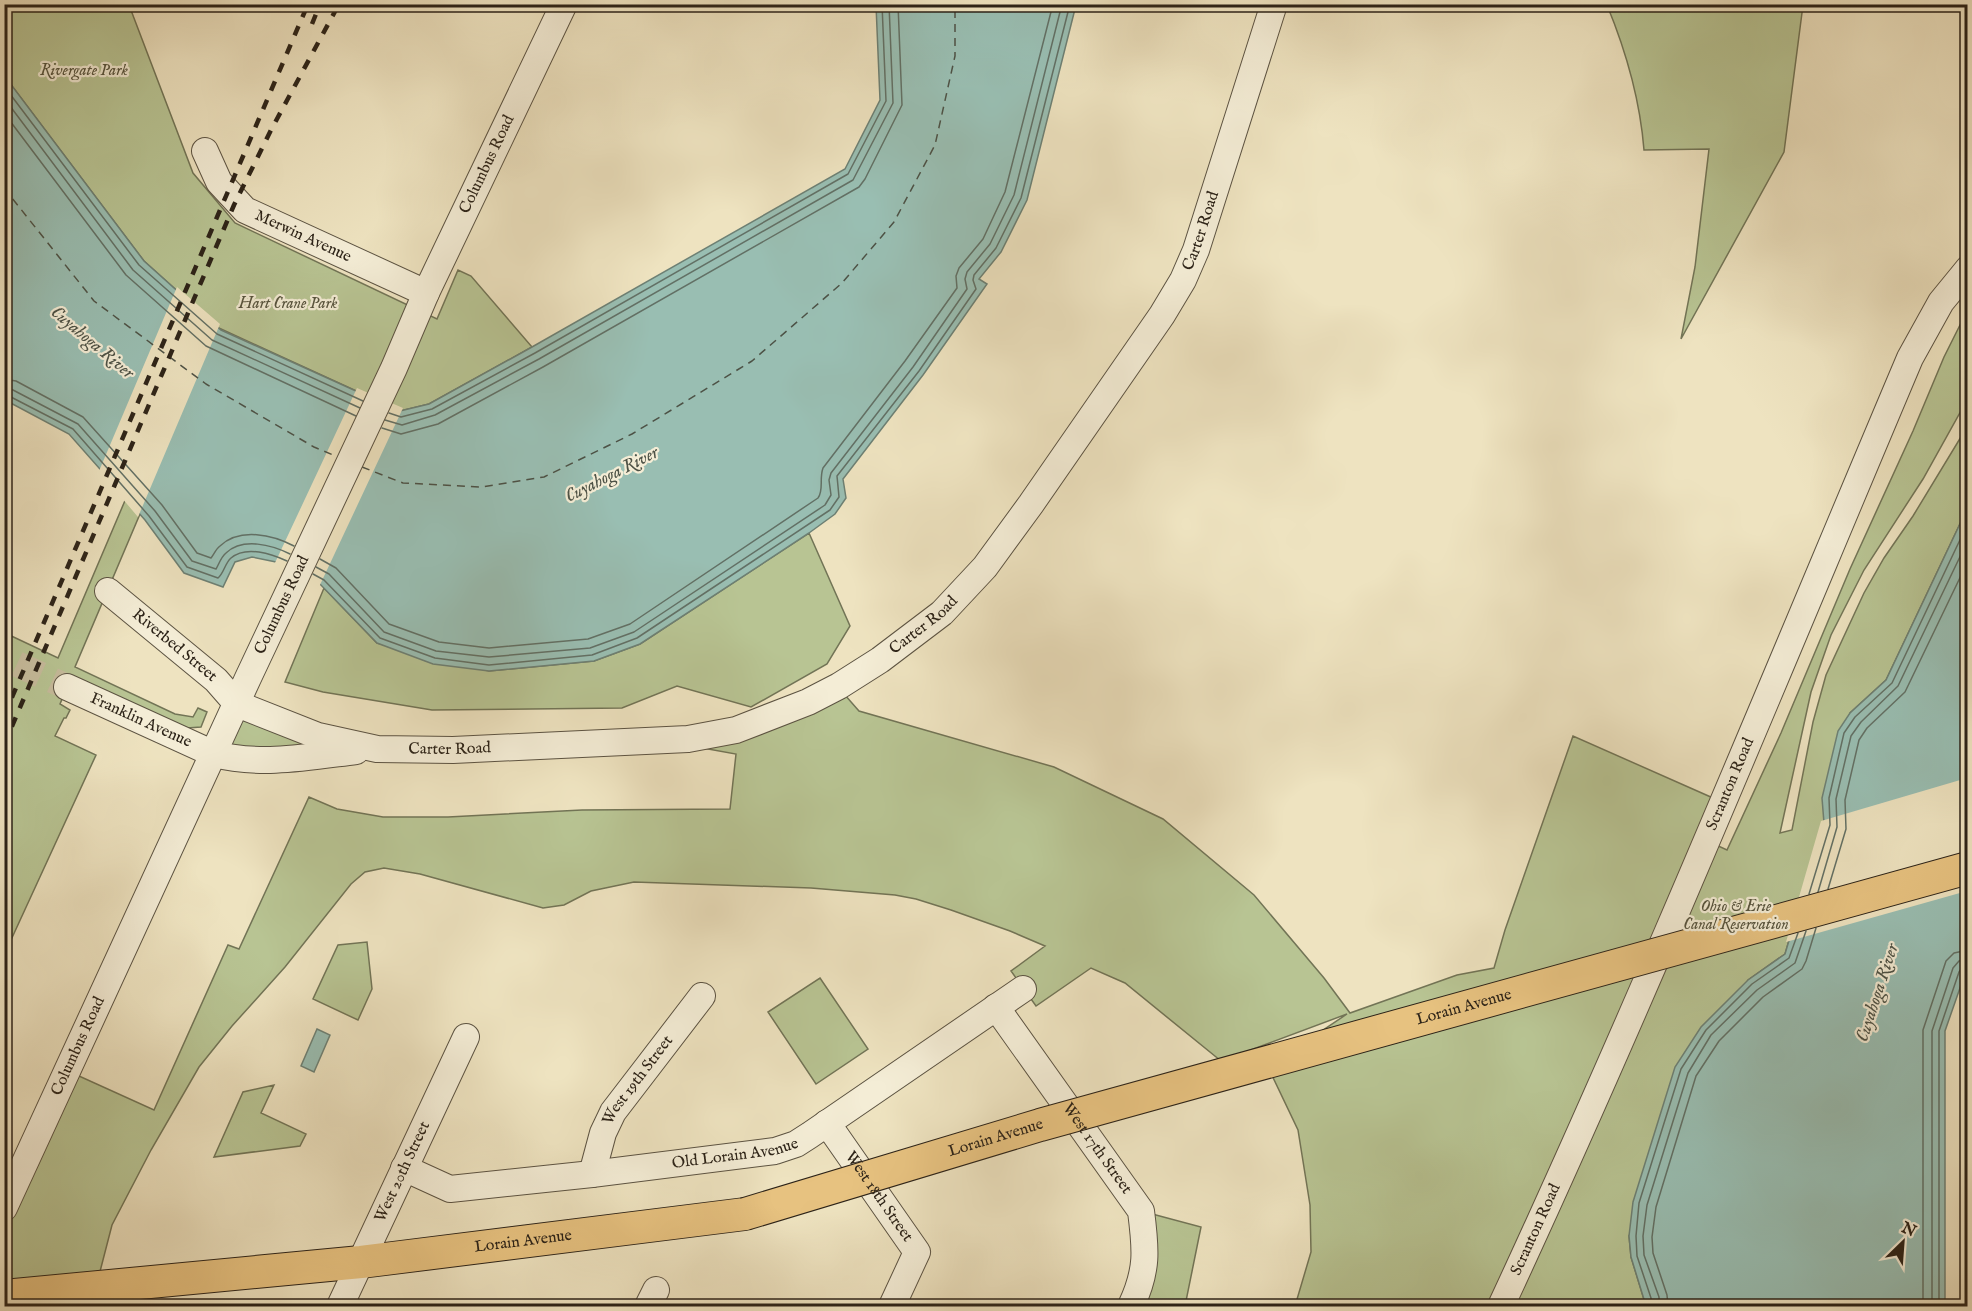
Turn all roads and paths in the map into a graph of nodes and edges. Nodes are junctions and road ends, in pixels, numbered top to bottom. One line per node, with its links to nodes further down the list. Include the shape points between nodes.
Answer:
1 (564, 4): 5 (street, Columbus Road)
2 (1274, 4): 9 (street, Carter Road, via 1183,280 1010,535 942,613 839,686 736,730 688,739 453,750)
3 (205, 151): 5 (street, Merwin Avenue, via 219,182 244,210)
4 (1968, 269): 25 (street, Scranton Road, via 1941,302 1910,358 1545,1214)
5 (426, 292): 8 (street, Columbus Road)
6 (108, 591): 8 (street, Riverbed Street, via 216,680)
7 (67, 687): 10 (street, Franklin Avenue)
8 (237, 704): 9 (street, Carter Road, via 318,736); 10 (street, Columbus Road)
9 (378, 749): 10 (street, Franklin Avenue, via 252,761)
10 (213, 754): 19 (street, Columbus Road)
11 (1968, 868): 20 (main road, Lorain Avenue, bridge, via 1051,1122 745,1214)
12 (1023, 989): 14 (street, Old Lorain Avenue)
13 (702, 996): 18 (street, West 19th Street, via 613,1112)
14 (996, 1007): 16 (street, Old Lorain Avenue); 24 (street, West 17th Street, via 1141,1211 1146,1250 1140,1286)
15 (466, 1036): 17 (street, West 20th Street)
16 (827, 1123): 18 (street, Old Lorain Avenue, via 796,1144 775,1151); 23 (street, West 18th Street, via 916,1252)
17 (404, 1168): 18 (street, Old Lorain Avenue, via 450,1189); 20 (street, West 20th Street)
18 (592, 1174)
19 (4, 1208)
20 (361, 1262): 21 (main road, Lorain Avenue); 22 (street, West 20th Street)
21 (16, 1295)
22 (340, 1306)
23 (892, 1306)
24 (1131, 1306)
25 (1502, 1306)

